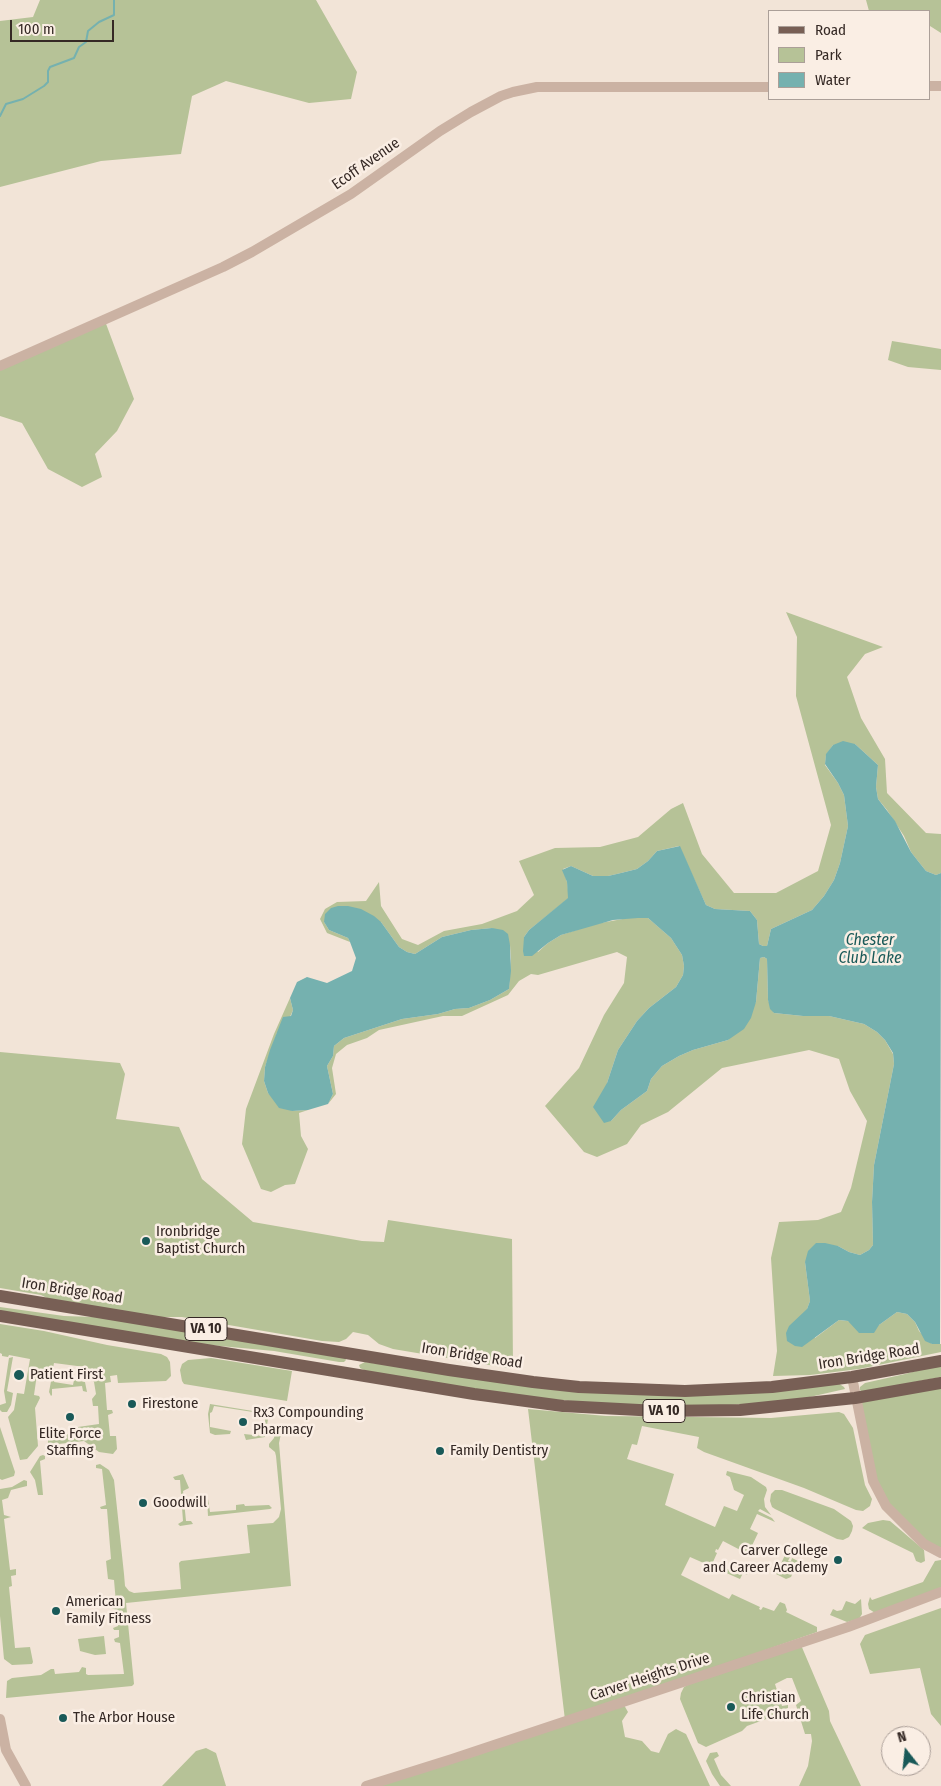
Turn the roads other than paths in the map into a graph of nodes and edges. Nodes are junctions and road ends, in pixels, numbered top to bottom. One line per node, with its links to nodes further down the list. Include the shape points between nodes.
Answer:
1 (768, 87): 2 (street, Ecoff Avenue, via 537,88 501,96 440,131 351,194 252,252)
2 (0, 366)
3 (0, 1296): 6 (main road, Iron Bridge Road / VA 10, via 449,1370 579,1387 645,1391 729,1390)
4 (0, 1316): 8 (main road, VA 10, via 563,1406 720,1411)
5 (941, 1361): 6 (main road, Iron Bridge Road / VA 10)
6 (852, 1377): 8 (street)
7 (941, 1382): 8 (main road, VA 10)
8 (855, 1398): 9 (street, via 873,1482 886,1506 924,1544)
9 (941, 1553)
10 (941, 1592): 13 (street, Carver Heights Drive, via 840,1630)
11 (0, 1720): 12 (street, via 6,1750)
12 (26, 1786)
13 (366, 1786)

